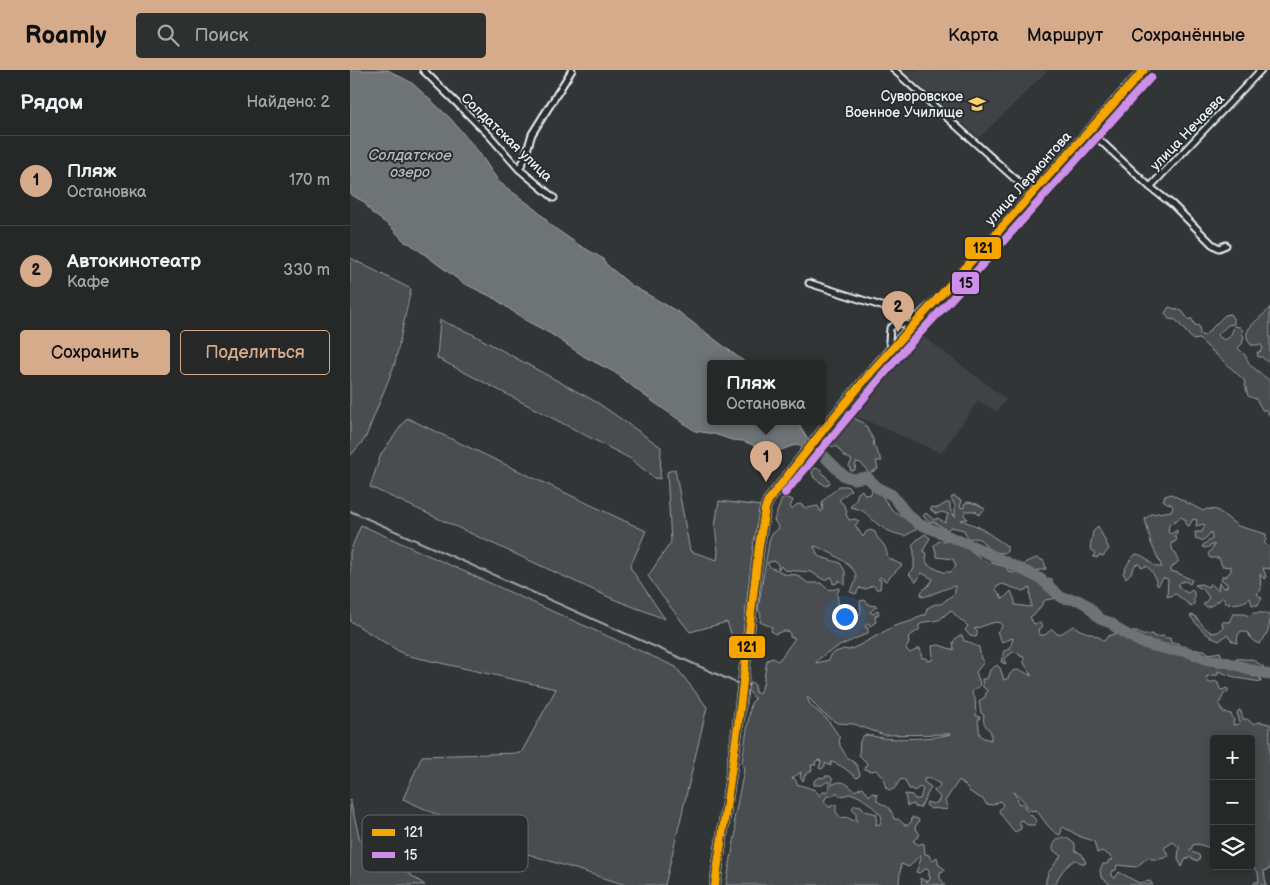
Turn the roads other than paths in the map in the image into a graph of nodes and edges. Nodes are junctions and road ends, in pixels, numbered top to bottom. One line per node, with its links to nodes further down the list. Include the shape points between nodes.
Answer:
1 (423, 70): 7 (street, Солдатская улица)
2 (572, 70): 7 (street, via 532,134)
3 (894, 70): 9 (street)
4 (1144, 70): 6 (main road, улица Лермонтова)
5 (1261, 70): 8 (street, улица Нечаева)
6 (1090, 131): 8 (street); 9 (main road, улица Лермонтова)
7 (519, 169): 10 (street, Солдатская улица)
8 (1150, 187): 11 (street, via 1212,244 1219,248)
9 (1032, 194): 13 (main road, улица Лермонтова)
10 (554, 198)
11 (1226, 245)
12 (809, 283): 13 (street)
13 (919, 318): 14 (main road, улица Лермонтова)
14 (912, 326): 15 (main road, улица Лермонтова); 15 (street, via 902,322 890,328)
15 (892, 348): 16 (main road, улица Лермонтова, via 777,488 765,509)
16 (715, 885)

